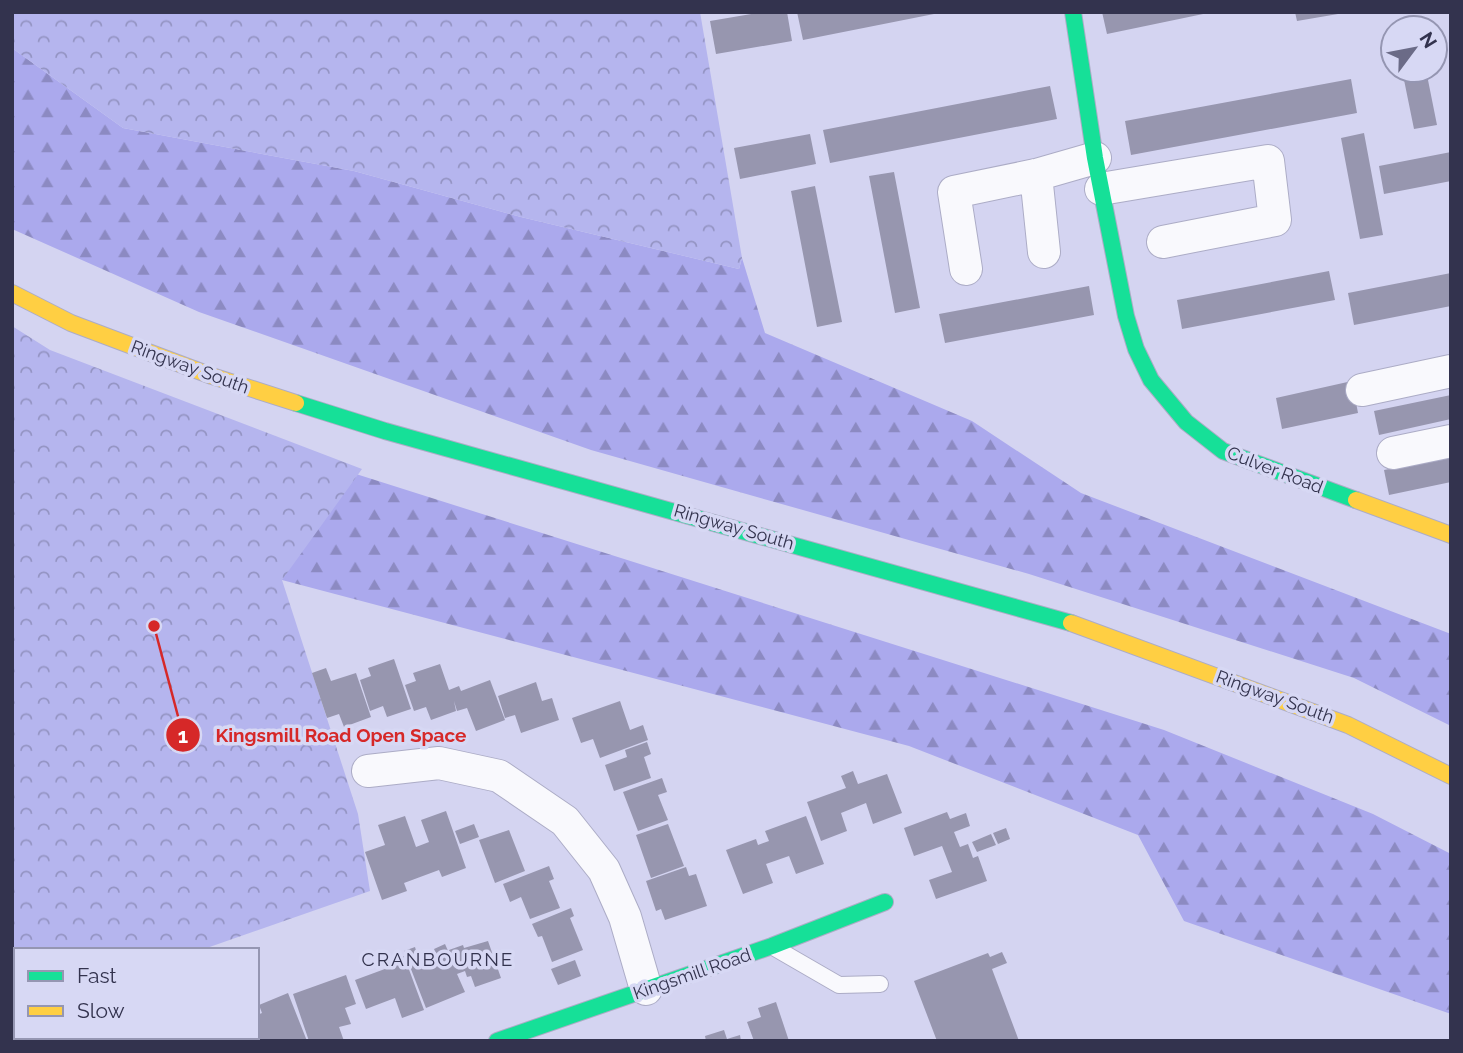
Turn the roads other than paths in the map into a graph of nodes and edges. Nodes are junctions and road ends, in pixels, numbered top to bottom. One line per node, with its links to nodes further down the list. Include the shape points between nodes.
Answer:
1 (1073, 12): 2 (main road, Culver Road)
2 (1095, 158): 3 (street); 4 (main road, Culver Road)
3 (1036, 175): 6 (street); 7 (street, via 954,192)
4 (1101, 189): 5 (street, via 1268,161 1275,220); 13 (main road, Culver Road, via 1136,349 1151,380 1186,422 1223,451)
5 (1163, 242)
6 (1044, 252)
7 (966, 269)
8 (12, 293): 15 (main road, Ringway South, via 71,323 212,376 385,431 1079,625 1348,724)
9 (1451, 371): 10 (street)
10 (1362, 390)
11 (1451, 441): 12 (street)
12 (1393, 453)
13 (1451, 535)
14 (368, 771): 19 (street, via 439,763 499,776 565,821 604,870 625,917)
15 (1451, 776)
16 (885, 902): 17 (main road, Kingsmill Road)
17 (772, 946): 18 (lane, via 839,985); 19 (main road, Kingsmill Road)
18 (880, 984)
19 (646, 989): 20 (main road, Kingsmill Road)
20 (548, 1032): 21 (main road, Kingsmill Road)
21 (497, 1041)

